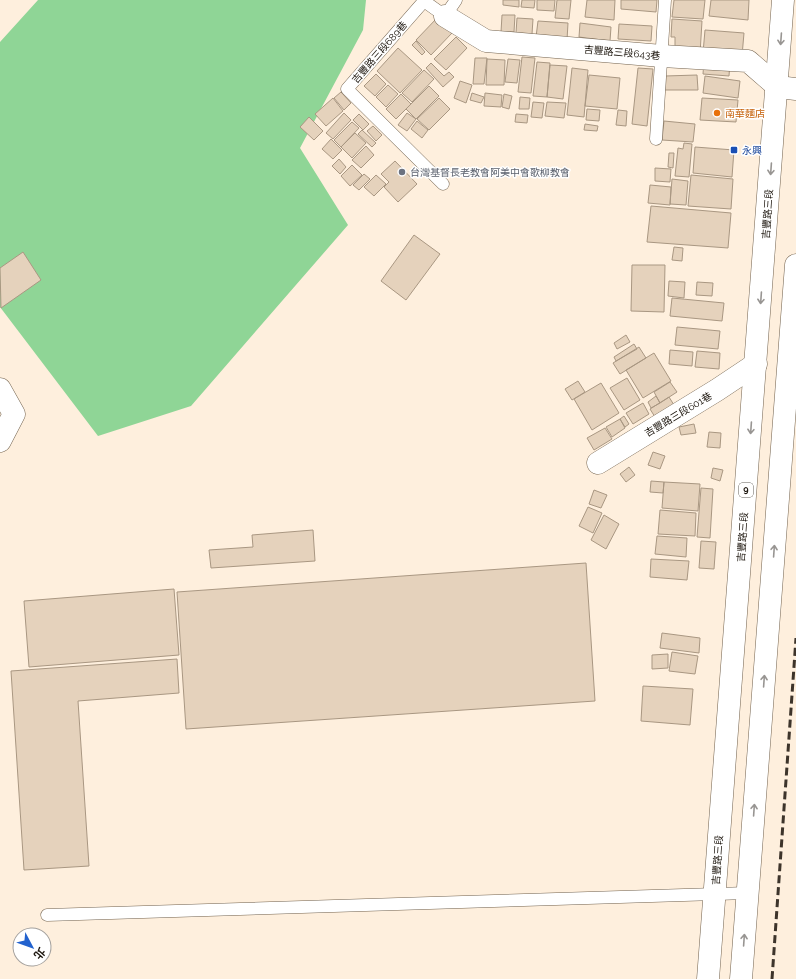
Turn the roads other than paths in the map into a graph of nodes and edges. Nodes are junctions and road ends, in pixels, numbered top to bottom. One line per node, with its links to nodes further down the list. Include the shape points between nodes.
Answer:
1 (665, 0): 4 (lane)
2 (783, 0): 5 (main road, 吉豐路三段 / 9, one-way to 5)
3 (450, 8): 4 (main road, 吉豐路三段643巷, via 486,41); 7 (lane, 吉豐路三段689巷, via 424,1 347,89)
4 (662, 56): 5 (main road, 吉豐路三段643巷, via 748,61); 6 (lane)
5 (787, 88): 9 (main road, 吉豐路三段 / 9, one-way to 9)
6 (656, 139)
7 (443, 184)
8 (796, 265): 13 (main road, one-way to 8)
9 (756, 364): 12 (main road, 吉豐路三段601巷); 14 (main road, 吉豐路三段 / 9, one-way to 14)
10 (0, 389): 11 (main road, via 14,414)
11 (0, 441)
12 (598, 463)
13 (748, 892): 14 (lane); 17 (main road, one-way to 13)
14 (714, 895): 15 (lane); 16 (main road, 吉豐路三段 / 9)
15 (47, 915)
16 (708, 979)
17 (741, 979)

